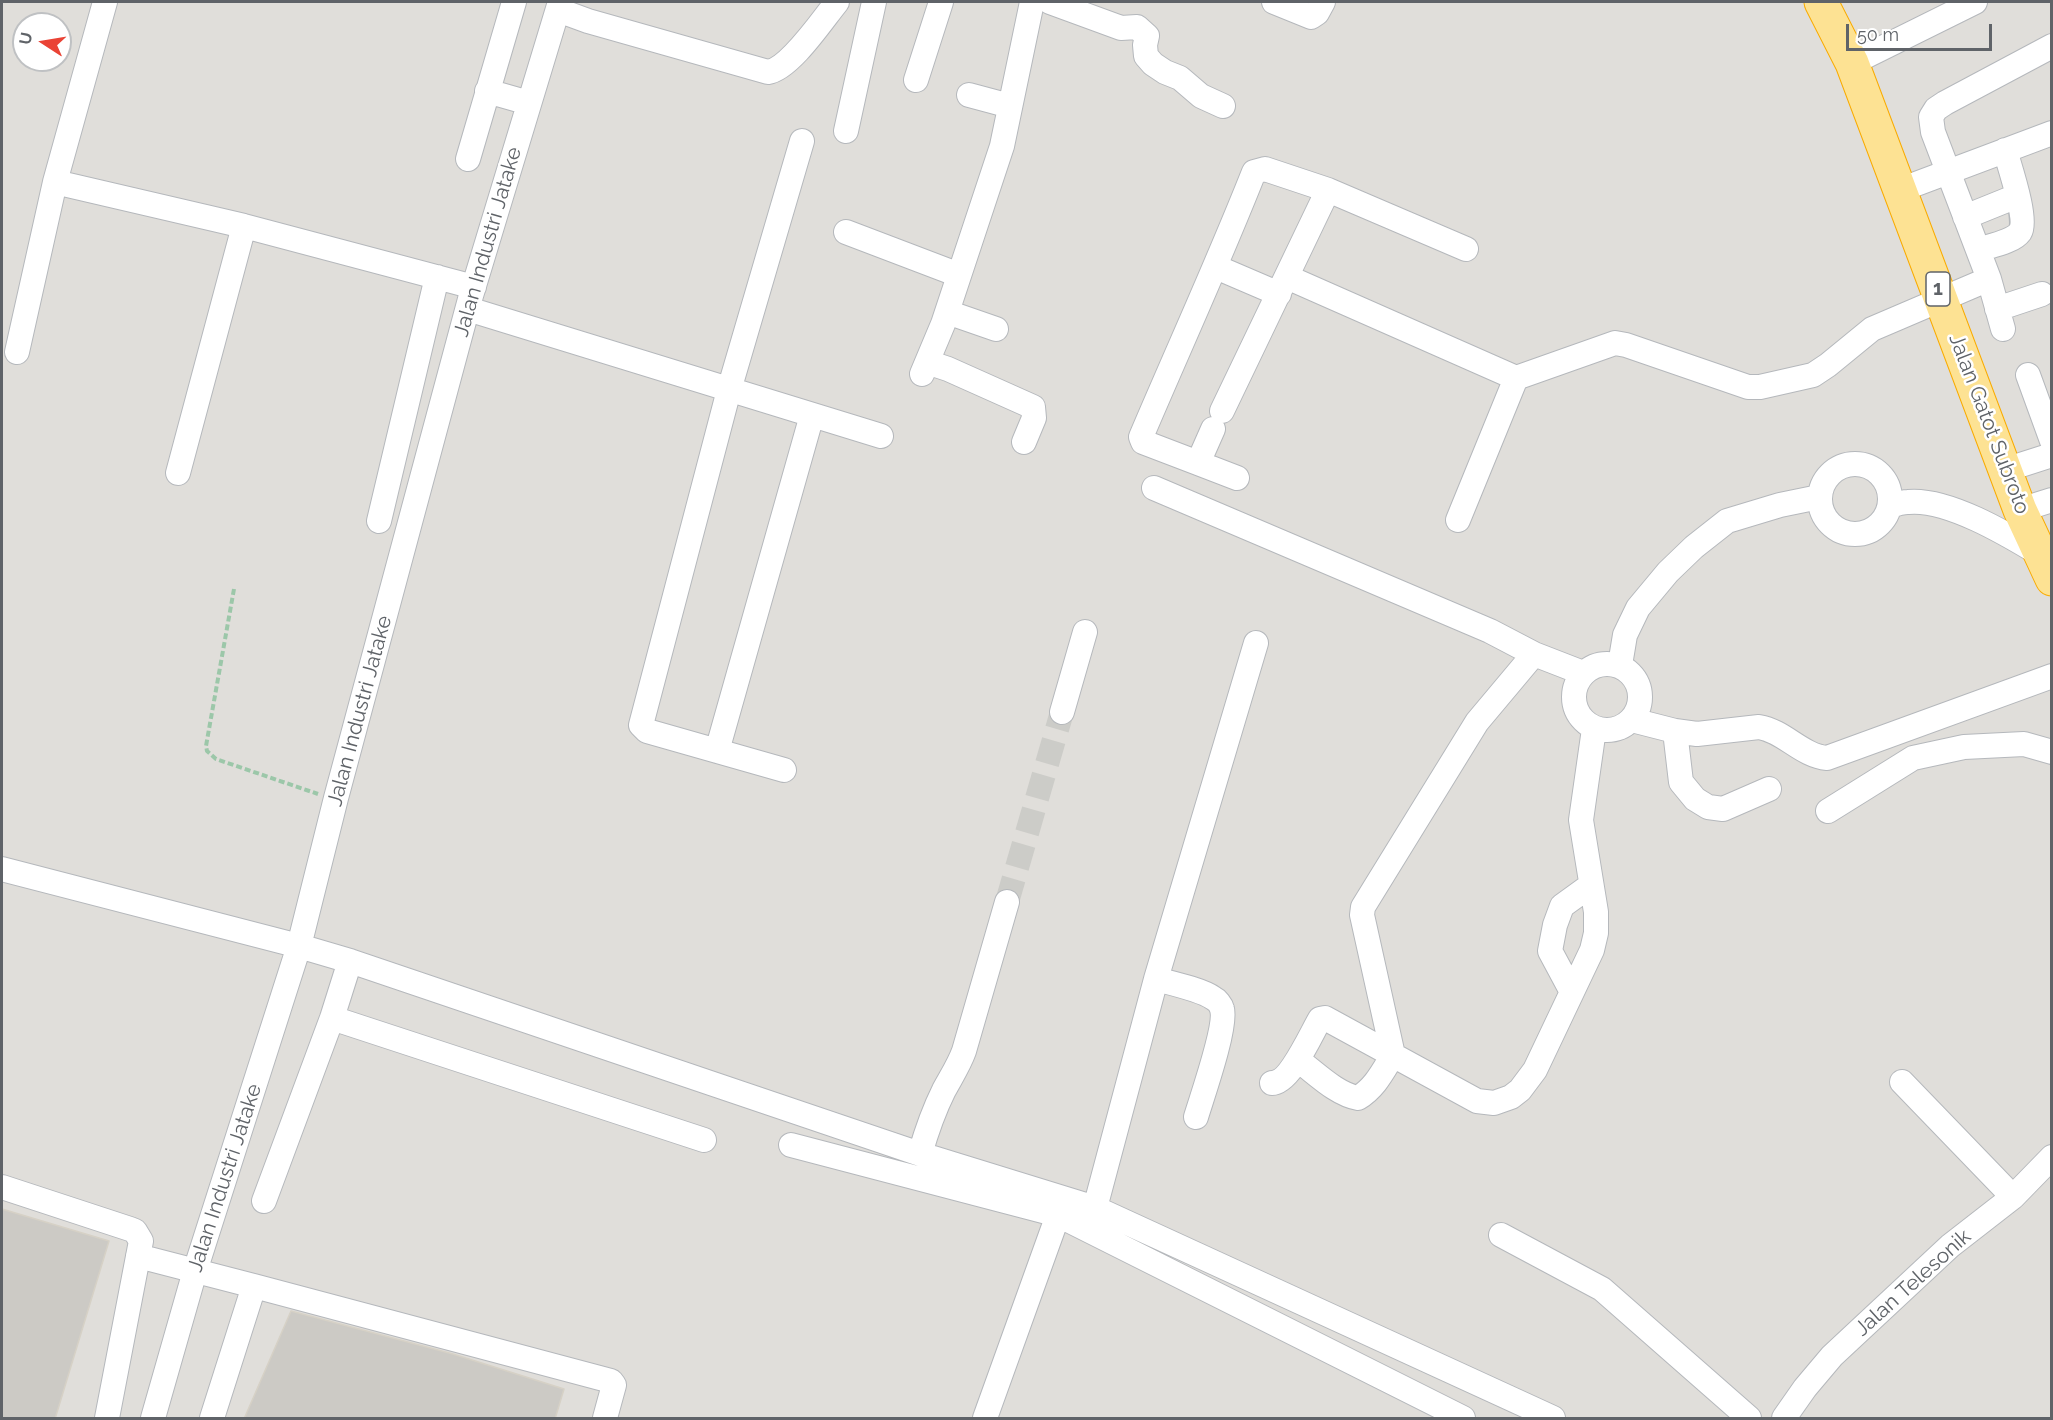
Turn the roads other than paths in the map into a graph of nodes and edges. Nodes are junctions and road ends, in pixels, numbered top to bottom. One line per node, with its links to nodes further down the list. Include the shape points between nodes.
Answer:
1 (105, 2): 28 (street)
2 (514, 2): 17 (street)
3 (837, 2): 13 (street, via 788,62 768,72)
4 (874, 2): 22 (street)
5 (941, 2): 16 (street)
6 (1032, 2): 20 (street)
7 (1050, 2): 21 (street, via 1121,28 1137,27 1147,36 1146,56 1153,64)
8 (1274, 2): 9 (street, via 1311,17)
9 (1323, 2)
10 (1821, 2): 15 (highway, Jalan Gatot Subroto / 1)
11 (1975, 2): 15 (street)
12 (559, 6): 13 (street); 19 (street, Jalan Industri Jatake)
13 (591, 11)
14 (2052, 46): 27 (street, via 1936,110 1931,117 1933,132)
15 (1852, 63): 30 (highway, Jalan Gatot Subroto / 1)
16 (916, 80)
17 (488, 91): 19 (street); 26 (street)
18 (969, 95): 20 (street)
19 (530, 103): 43 (street, Jalan Industri Jatake)
20 (1010, 106): 38 (street, via 1002,146)
21 (1222, 106)
22 (846, 131)
23 (2052, 133): 25 (street)
24 (802, 141): 50 (street)
25 (2005, 150): 27 (street); 31 (street)
26 (468, 159)
27 (1948, 171): 30 (street); 32 (street)
28 (55, 182): 33 (street); 47 (street)
29 (1328, 190): 35 (street); 37 (street, via 1265,169 1254,172); 41 (street)
30 (1900, 190): 44 (highway, Jalan Gatot Subroto / 1)
31 (2017, 196): 32 (street); 36 (street, via 2022,227 2019,234)
32 (1965, 217): 36 (street)
33 (244, 225): 39 (street); 58 (street)
34 (846, 232): 38 (street)
35 (1466, 249)
36 (1978, 250): 40 (street)
37 (1216, 267): 41 (street); 56 (street, via 1141,437 1143,442)
38 (959, 275): 45 (street)
39 (437, 277): 43 (street); 66 (street)
40 (1989, 279): 42 (street, via 2000,319); 44 (street)
41 (1283, 286): 49 (street); 56 (street)
42 (2042, 294)
43 (471, 298): 50 (street); 86 (street, Jalan Industri Jatake)
44 (1941, 298): 49 (street, via 1872,329 1813,375 1760,387 1748,387 1615,343); 57 (highway, Jalan Gatot Subroto / 1)
45 (946, 312): 46 (street); 54 (street, via 925,368 948,369 1033,407 1034,418)
46 (996, 329)
47 (17, 352)
48 (2028, 375): 53 (street)
49 (1516, 378): 65 (street)
50 (729, 390): 51 (street); 78 (street, via 641,725 647,731)
51 (812, 415): 52 (street); 78 (street)
52 (881, 436)
53 (2052, 441)
54 (1024, 442)
55 (2052, 455): 57 (street)
56 (1198, 463): 59 (street)
57 (2005, 470): 64 (highway, Jalan Gatot Subroto / 1)
58 (178, 473)
59 (1237, 478)
60 (1154, 488): 70 (street, via 1490,631)
61 (1819, 497): 63 (street, via 1822,515 1834,528 1851,535 1868,532 1882,522); 63 (street, via 1825,479 1840,466 1859,463 1877,470 1883,478); 71 (street, via 1726,521 1694,547 1638,608 1625,635)
62 (2052, 500): 64 (street)
63 (1890, 506): 67 (street, via 1909,501 1952,510 1996,528)
64 (2020, 510): 67 (highway, Jalan Gatot Subroto / 1)
65 (1458, 520)
66 (379, 521)
67 (2048, 561)
68 (1084, 632): 74 (street)
69 (1256, 643): 88 (street)
70 (1534, 654): 72 (street); 91 (street, via 1477,722 1363,907)
71 (1620, 665): 72 (street, via 1600,664); 75 (street, via 1638,683 1638,709)
72 (1582, 673): 76 (street, via 1573,693 1577,714)
73 (2052, 676): 77 (street, via 1827,758 1769,729 1697,734)
74 (1062, 712)
75 (1632, 720): 76 (street, via 1614,730); 77 (street)
76 (1594, 729): 84 (street, via 1581,820)
77 (1675, 731): 81 (street, via 1681,782 1695,799 1708,807 1723,809)
78 (717, 751): 80 (street)
79 (2052, 752): 82 (street, via 2024,744 1964,747 1913,758)
80 (784, 770)
81 (1769, 789)
82 (1828, 811)
83 (2, 869): 86 (street)
84 (1591, 885): 89 (street, via 1596,933); 89 (street, via 1562,906 1550,951)
85 (1007, 902): 98 (street, via 964,1051 943,1092)
86 (299, 946): 87 (street); 107 (street, Jalan Industri Jatake)
87 (350, 961): 90 (street); 98 (street)
88 (1156, 979): 95 (street, via 1208,995 1222,1009 1215,1056); 103 (street)
89 (1572, 992): 91 (street, via 1535,1070 1520,1090 1494,1103 1478,1101)
90 (332, 1018): 96 (street); 102 (street)
91 (1393, 1055): 92 (street, via 1376,1082 1358,1098 1334,1087); 92 (street, via 1322,1018)
92 (1298, 1060): 94 (street, via 1281,1081)
93 (1902, 1082): 101 (street)
94 (1272, 1083)
95 (1196, 1117)
96 (704, 1140)
97 (791, 1145): 104 (street)
98 (920, 1154): 103 (street)
99 (2052, 1157): 101 (street, Jalan Telesonik)
100 (2, 1187): 106 (street, via 135,1231 141,1241)
101 (2013, 1197): 117 (street, Jalan Telesonik, via 1950,1246 1832,1356)
102 (264, 1201)
103 (1095, 1208): 115 (street)
104 (1058, 1215): 113 (street); 114 (street)
105 (1501, 1235): 116 (street, via 1602,1289)
106 (138, 1256): 107 (street); 109 (street)
107 (195, 1271): 108 (street); 110 (street, Jalan Industri Jatake)
108 (254, 1286): 111 (street); 112 (street, via 611,1381 614,1392)
109 (107, 1419)
110 (153, 1419)
111 (212, 1419)
112 (605, 1419)
113 (985, 1419)
114 (1463, 1419)
115 (1552, 1419)
116 (1749, 1419)
117 (1784, 1419)

